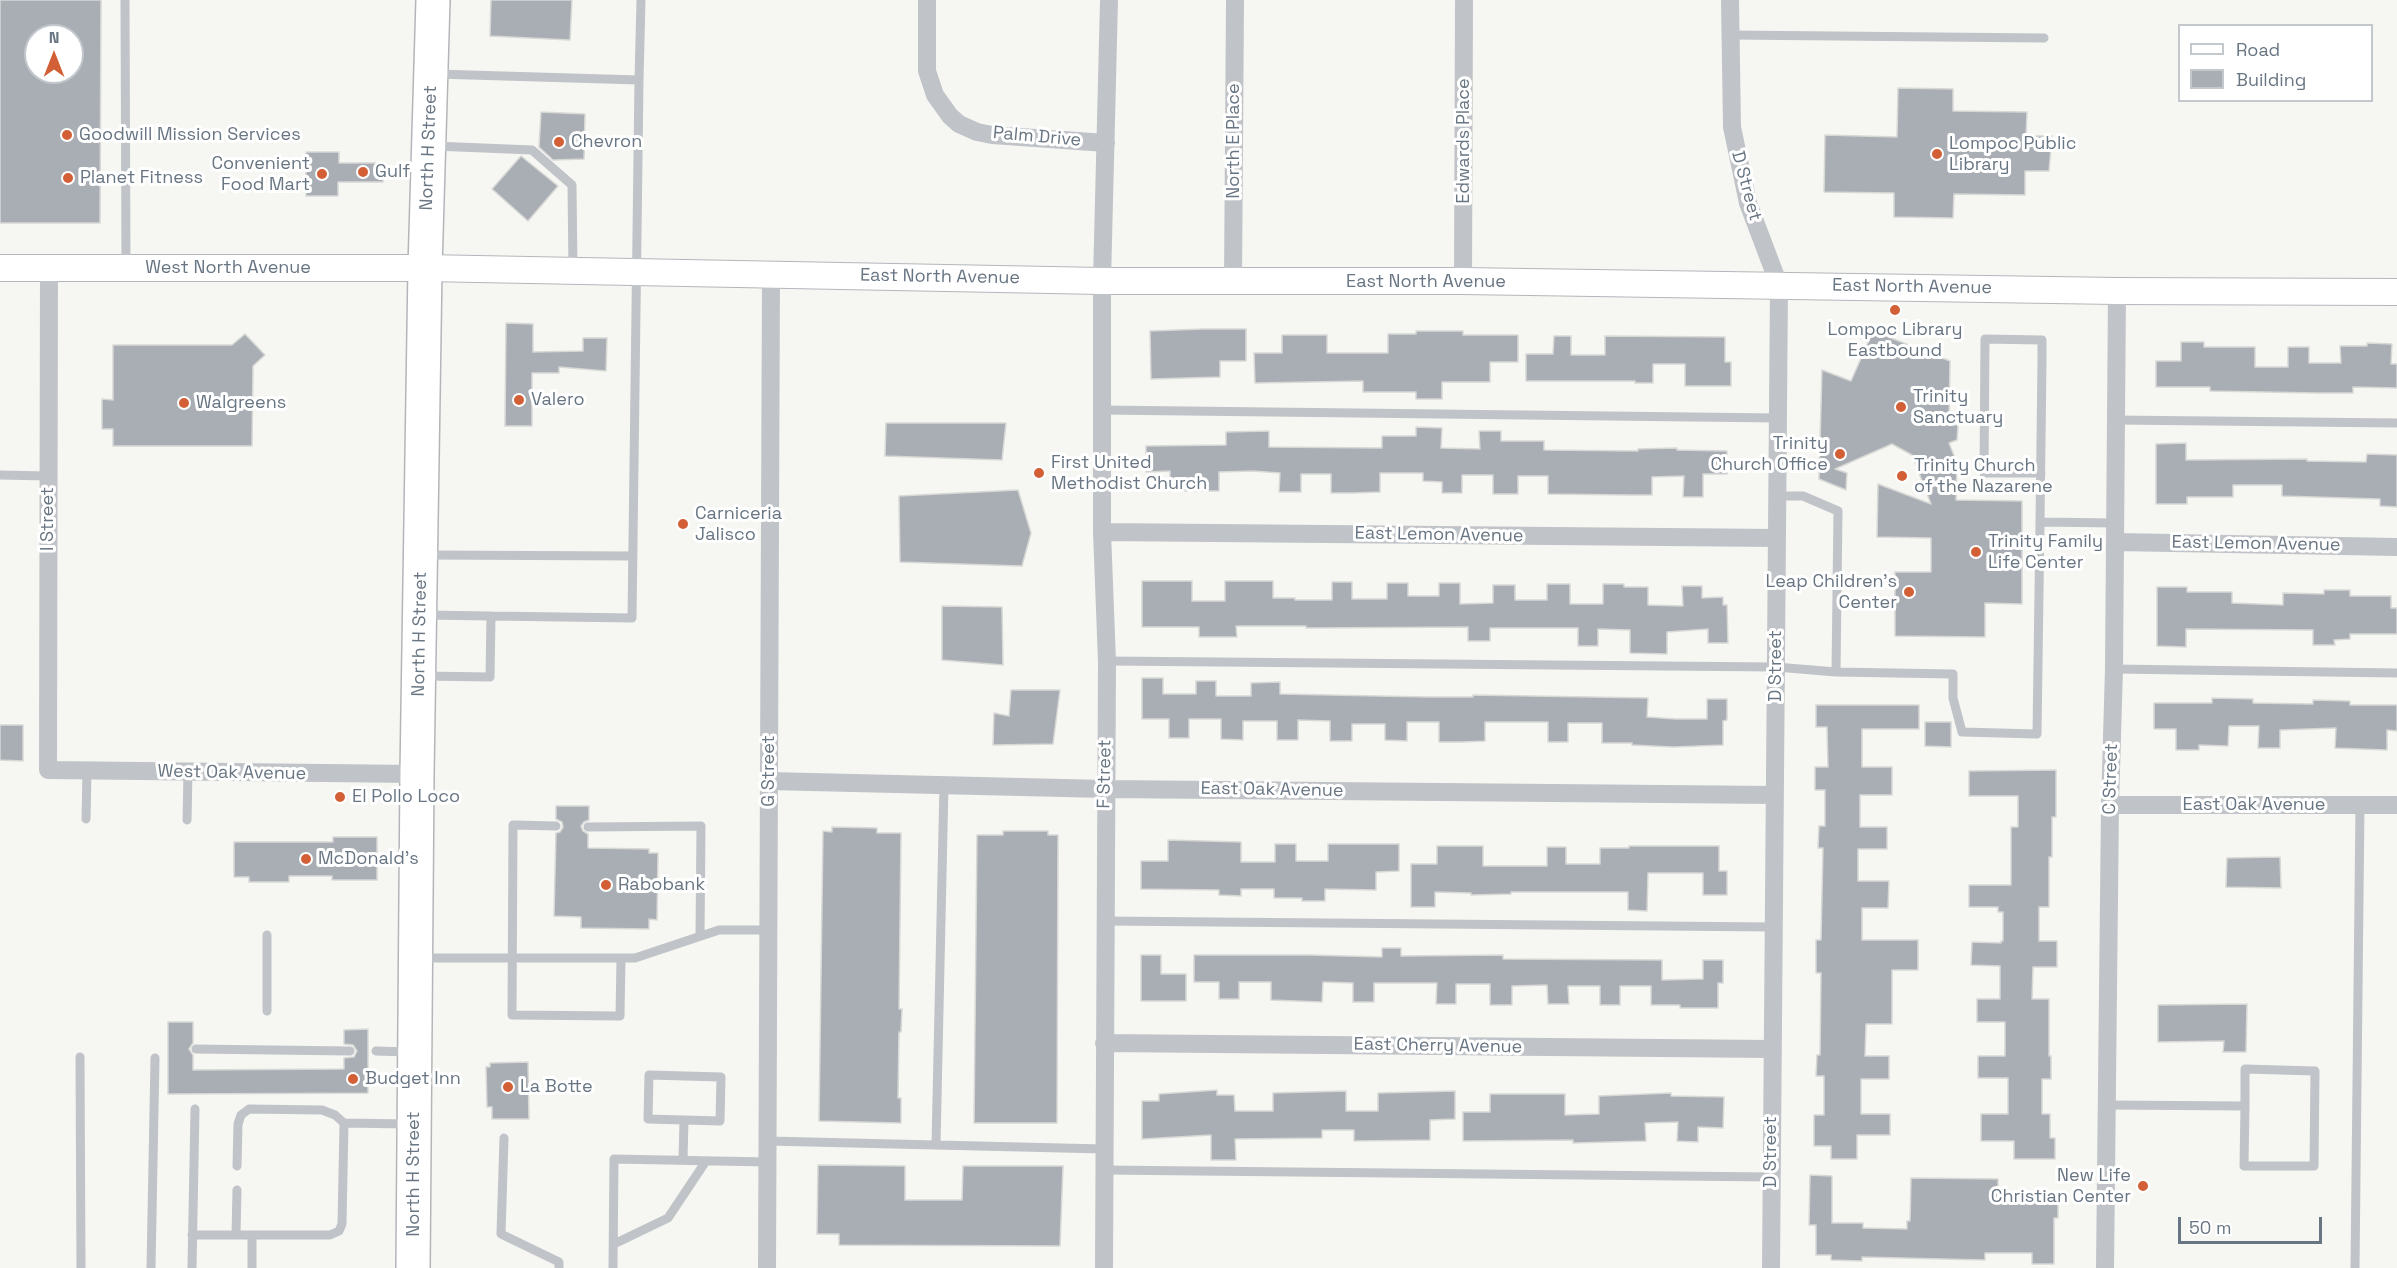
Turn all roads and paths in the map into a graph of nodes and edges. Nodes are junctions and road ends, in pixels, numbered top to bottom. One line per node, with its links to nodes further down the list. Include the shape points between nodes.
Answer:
1 (125, 0): 17 (lane)
2 (433, 0): 11 (highway, North H Street)
3 (641, 0): 12 (lane)
4 (927, 0): 13 (street, Palm Drive, via 927,71 935,95 959,124 992,135)
5 (1109, 0): 13 (street, Palm Drive)
6 (1234, 0): 24 (street, North E Place)
7 (1464, 0): 23 (street, Edwards Place)
8 (1730, 0): 9 (street, D Street)
9 (1730, 35): 10 (lane); 25 (street, D Street, via 1732,128 1748,203)
10 (2044, 38)
11 (431, 74): 12 (lane); 14 (highway, North H Street)
12 (639, 80): 20 (lane)
13 (1106, 143): 22 (street, Palm Drive)
14 (429, 145): 18 (highway, North H Street); 19 (lane, via 532,150 572,185)
15 (0, 268): 16 (street, West North Avenue)
16 (49, 268): 17 (street, West North Avenue); 34 (street, I Street)
17 (126, 268): 18 (street, West North Avenue)
18 (440, 268): 19 (street, East North Avenue); 42 (highway, North H Street)
19 (573, 270): 20 (street, East North Avenue)
20 (637, 271): 21 (street, East North Avenue); 43 (lane)
21 (771, 273): 22 (street, East North Avenue); 56 (street, G Street)
22 (1102, 281): 24 (street, East North Avenue); 28 (street, F Street)
23 (1463, 281): 24 (street, East North Avenue); 25 (street, East North Avenue)
24 (1233, 282)
25 (1779, 285): 26 (street, East North Avenue); 29 (street, D Street)
26 (2117, 291): 27 (street, East North Avenue); 30 (street, C Street)
27 (2397, 292)
28 (1102, 410): 29 (lane); 38 (street, F Street)
29 (1777, 418): 35 (street, D Street)
30 (2115, 420): 31 (lane); 37 (street, C Street)
31 (2397, 423)
32 (2041, 473): 32 (lane, via 2042,340 1985,339 1984,473); 36 (lane)
33 (0, 475): 34 (lane)
34 (48, 476): 52 (street, I Street)
35 (1777, 496): 39 (street, D Street); 49 (lane, via 1803,496 1838,511)
36 (2040, 522): 37 (lane); 49 (lane, via 2037,734 1962,732 1953,698 1953,674)
37 (2116, 523): 40 (street, C Street)
38 (1102, 532): 39 (street, East Lemon Avenue); 46 (street, F Street)
39 (1777, 538): 47 (street, D Street)
40 (2116, 542): 41 (street, East Lemon Avenue); 48 (street, C Street)
41 (2397, 547)
42 (421, 555): 43 (lane); 44 (highway, North H Street)
43 (633, 556): 45 (lane, via 632,618)
44 (420, 615): 45 (lane); 51 (highway, North H Street)
45 (491, 616): 51 (lane, via 490,677)
46 (1107, 661): 47 (lane); 58 (street, F Street)
47 (1776, 667): 49 (lane); 59 (street, D Street)
48 (2114, 669): 50 (lane); 60 (street, C Street)
49 (1836, 672)
50 (2397, 672)
51 (419, 676): 55 (highway, North H Street)
52 (48, 770): 53 (street, West Oak Avenue)
53 (87, 771): 54 (street, West Oak Avenue); 63 (lane)
54 (188, 772): 55 (street, West Oak Avenue); 64 (lane)
55 (417, 774): 72 (highway, North H Street)
56 (769, 781): 57 (street, East Oak Avenue); 69 (street, G Street)
57 (944, 785): 58 (street, East Oak Avenue); 92 (lane)
58 (1105, 789): 59 (street, East Oak Avenue); 67 (street, F Street)
59 (1775, 795): 68 (street, D Street)
60 (2110, 805): 62 (street, East Oak Avenue); 84 (street, C Street)
61 (2397, 805): 62 (street, East Oak Avenue)
62 (2360, 806): 116 (lane)
63 (86, 819)
64 (187, 820)
65 (556, 826): 73 (lane, via 513,825)
66 (588, 827): 71 (lane, via 700,826)
67 (1104, 921): 68 (lane); 76 (street, F Street)
68 (1773, 927): 78 (street, D Street)
69 (768, 930): 71 (lane, via 719,930); 91 (street, G Street)
70 (267, 935): 75 (lane)
71 (700, 936): 74 (lane, via 635,958)
72 (416, 958): 73 (lane); 81 (highway, North H Street)
73 (513, 958): 74 (lane); 74 (lane, via 512,1016 620,1016)
74 (621, 958)
75 (267, 1011)
76 (1104, 1043): 78 (street, East Cherry Avenue); 93 (street, F Street)
77 (196, 1049): 79 (lane)
78 (1772, 1049): 99 (street, D Street)
79 (350, 1051)
80 (376, 1051): 81 (lane)
81 (415, 1052): 89 (highway, North H Street)
82 (80, 1057): 105 (lane)
83 (154, 1058): 106 (lane)
84 (2107, 1105): 85 (lane); 115 (street, C Street)
85 (2245, 1106): 85 (lane, via 2245,1069 2315,1071 2314,1167 2244,1166)
86 (195, 1109): 101 (lane)
87 (684, 1120): 87 (lane, via 648,1119 649,1076 722,1077 720,1121); 94 (lane)
88 (344, 1123): 89 (lane); 97 (lane, via 336,1114 322,1110 249,1109 238,1124); 103 (lane, via 339,1231 330,1235)
89 (414, 1124): 109 (highway, North H Street)
90 (504, 1138): 110 (lane, via 501,1234 559,1262)
91 (768, 1141): 92 (lane); 96 (street, G Street)
92 (936, 1144): 93 (lane)
93 (1104, 1149): 98 (street, F Street)
94 (683, 1160): 95 (lane); 104 (lane, via 614,1159)
95 (706, 1161): 96 (lane); 104 (lane, via 668,1218)
96 (768, 1162): 112 (street, G Street)
97 (237, 1166)
98 (1104, 1170): 99 (lane); 113 (street, F Street)
99 (1771, 1177): 114 (street, D Street)
100 (237, 1190): 102 (lane)
101 (192, 1235): 102 (lane); 107 (lane)
102 (236, 1235): 103 (lane)
103 (252, 1235): 108 (lane)
104 (614, 1244): 111 (lane)
105 (81, 1268)
106 (152, 1268)
107 (192, 1268)
108 (252, 1268)
109 (413, 1268)
110 (559, 1268)
111 (613, 1268)
112 (767, 1268)
113 (1104, 1268)
114 (1771, 1268)
115 (2105, 1268)
116 (2355, 1268)

